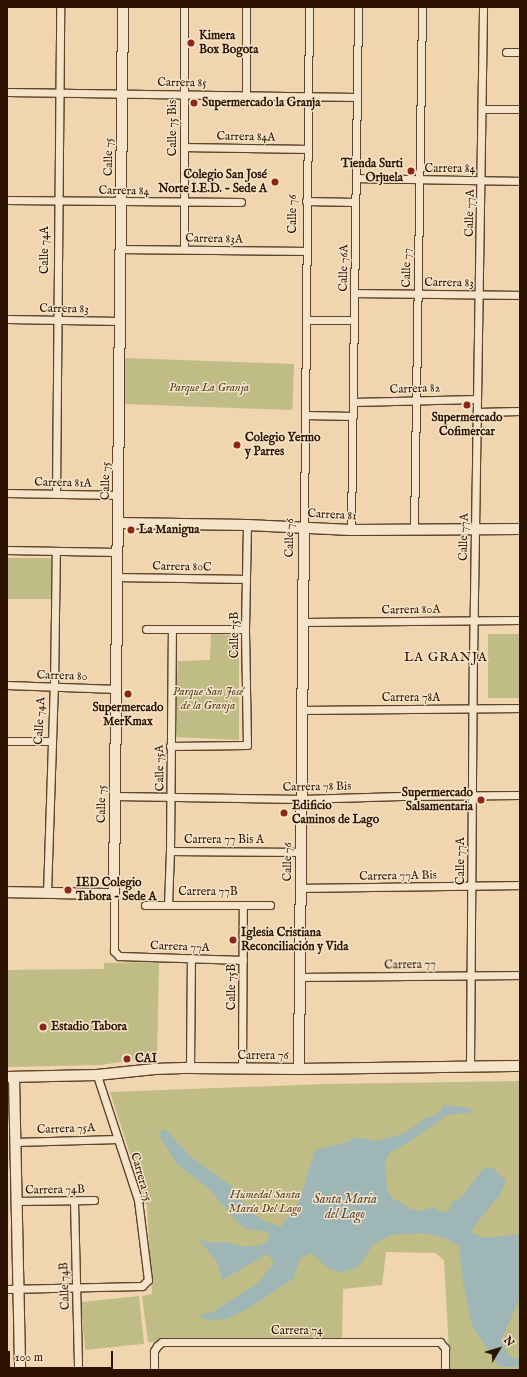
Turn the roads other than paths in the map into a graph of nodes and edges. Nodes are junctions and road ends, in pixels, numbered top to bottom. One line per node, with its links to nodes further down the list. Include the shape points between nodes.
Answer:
1 (60, 7): 12 (street, Calle 74A)
2 (124, 7): 13 (street, Calle 75)
3 (184, 7): 14 (street, Calle 75 Bis)
4 (246, 7): 15 (street)
5 (309, 7): 16 (street, Calle 76)
6 (358, 7): 17 (street, Calle 76A)
7 (422, 7): 23 (street, Calle 77)
8 (483, 7): 18 (street, Calle 77A)
9 (506, 52): 10 (street)
10 (520, 52)
11 (7, 92): 12 (street, Carrera 85)
12 (60, 93): 13 (street, Carrera 85); 27 (street, Calle 74A)
13 (123, 94): 14 (street, Carrera 85); 29 (street, Calle 75)
14 (184, 94): 15 (street, Carrera 85); 20 (street, Calle 75 Bis)
15 (246, 95): 16 (street, Carrera 85)
16 (308, 96): 17 (street, Carrera 85); 21 (street, Calle 76)
17 (357, 97): 22 (street, Calle 76A)
18 (482, 109): 19 (street); 24 (street, Calle 77A)
19 (520, 109)
20 (184, 147): 21 (street, Carrera 84A); 30 (street, Calle 75 Bis)
21 (306, 149): 28 (street, Calle 76)
22 (356, 178): 23 (street, Carrera 84); 32 (street, Calle 76A)
23 (419, 180): 24 (street, Carrera 84); 37 (street, Calle 77)
24 (481, 180): 25 (street, Carrera 84); 38 (street, Calle 77A)
25 (520, 181)
26 (7, 200): 27 (street, Carrera 84)
27 (58, 200): 29 (street, Carrera 84); 41 (street, Calle 74A)
28 (306, 201): 32 (street); 35 (street, Calle 76)
29 (122, 202): 30 (street, Carrera 84); 33 (street, Calle 75)
30 (184, 202): 31 (street, Carrera 84); 34 (street, Calle 75 Bis)
31 (241, 202)
32 (356, 202): 36 (street, Calle 76A)
33 (121, 249): 34 (street, Carrera 83A); 44 (street, Calle 75)
34 (184, 249): 35 (street, Carrera 83A)
35 (306, 252): 42 (street, Calle 76)
36 (354, 293): 37 (street, Carrera 83); 43 (street, Calle 76A)
37 (417, 294): 38 (street, Carrera 83); 46 (street, Calle 77)
38 (480, 295): 39 (street, Carrera 83); 45 (street, Calle 77A)
39 (520, 295)
40 (7, 319): 41 (street, Carrera 83)
41 (58, 320): 44 (street, Carrera 83); 53 (street, Calle 74A)
42 (306, 320): 43 (street); 50 (street, Calle 76)
43 (354, 320): 47 (street, Calle 76A)
44 (120, 321): 54 (street, Calle 75)
45 (477, 398): 46 (street, Carrera 82); 48 (street, Calle 77A)
46 (416, 400): 47 (street, Carrera 82); 60 (street, Calle 77)
47 (353, 402): 51 (street, Calle 76A)
48 (477, 412): 49 (street); 61 (street, Calle 77A)
49 (520, 412)
50 (305, 415): 51 (street); 57 (street, Calle 76)
51 (353, 416): 59 (street, Calle 76A)
52 (7, 493): 53 (street, Carrera 81A)
53 (56, 494): 54 (street, Carrera 81A)
54 (118, 495): 55 (street, Calle 75)
55 (118, 523): 56 (street, Carrera 81); 64 (street, Calle 75)
56 (247, 525): 57 (street, Carrera 81); 66 (street, Calle 75B)
57 (304, 527): 59 (street, Carrera 81); 69 (street, Calle 76)
58 (520, 529): 61 (street, Carrera 81)
59 (351, 530): 60 (street, Carrera 81)
60 (414, 530): 61 (street, Carrera 81)
61 (476, 530): 67 (street, Calle 77A)
62 (7, 550): 63 (street)
63 (56, 551): 64 (street); 74 (street, Calle 74A)
64 (118, 552): 65 (street, Calle 75)
65 (118, 577): 66 (street, Carrera 80C); 75 (street, Calle 75)
66 (246, 579): 71 (street, Calle 75B)
67 (474, 620): 68 (street, Carrera 80A); 69 (street, Carrera 80A); 76 (street, Calle 77A)
68 (520, 620)
69 (303, 622): 78 (street, Calle 76)
70 (146, 629): 72 (street)
71 (245, 629): 72 (street); 81 (street, Calle 75B, via 247,745)
72 (172, 630): 81 (street, Calle 75A)
73 (7, 685): 74 (street, Carrera 80)
74 (54, 686): 75 (street, Carrera 80); 80 (street, Calle 74A)
75 (116, 689): 83 (street, Calle 75)
76 (474, 708): 77 (street, Carrera 78A); 78 (street, Carrera 78A); 84 (street, Calle 77A)
77 (520, 708)
78 (302, 710): 86 (street, Calle 76)
79 (7, 741): 80 (street)
80 (52, 741): 93 (street, Calle 74A)
81 (170, 746): 85 (street, Calle 75A)
82 (520, 795): 84 (street, Carrera 78 Bis)
83 (115, 796): 85 (street, Carrera 78 Bis); 94 (street, Calle 75)
84 (472, 796): 86 (street, Carrera 78 Bis); 90 (street, Calle 77A)
85 (171, 798): 86 (street, Carrera 78 Bis); 87 (street, Calle 75A)
86 (301, 799): 88 (street, Calle 76)
87 (170, 851): 88 (street, Carrera 77 Bis A); 96 (street, Calle 75A)
88 (301, 852): 91 (street, Calle 76)
89 (520, 885): 90 (street, Carrera 77A Bis)
90 (472, 886): 91 (street, Carrera 77A Bis); 103 (street, Calle 77A)
91 (300, 888): 104 (street, Calle 76)
92 (7, 892): 93 (street)
93 (47, 893): 94 (street)
94 (114, 894): 99 (street, Calle 75)
95 (145, 905): 96 (street, Carrera 77B)
96 (168, 905): 97 (street, Carrera 77B)
97 (243, 905): 98 (street, Carrera 77B); 101 (street, Calle 75B)
98 (270, 906)
99 (116, 954): 100 (street, Carrera 77A)
100 (191, 958): 101 (street, Carrera 77A); 107 (street)
101 (243, 960): 108 (street, Calle 75B)
102 (520, 975): 103 (street, Carrera 77)
103 (471, 976): 104 (street, Carrera 77); 106 (street, Calle 77A)
104 (300, 977): 109 (street, Calle 76)
105 (520, 1066): 106 (street, Carrera 76)
106 (470, 1067): 109 (street, Carrera 76)
107 (190, 1068): 108 (street, Carrera 76); 110 (street, Carrera 76)
108 (242, 1069): 109 (street, Carrera 76)
109 (299, 1069)
110 (97, 1075): 111 (street, Carrera 76); 112 (street, Carrera 75)
111 (10, 1077): 113 (street)
112 (118, 1139): 113 (street, Carrera 75A); 117 (street, Carrera 75, via 138,1200 148,1280 142,1286)
113 (15, 1142): 116 (street)
114 (74, 1200): 115 (street, Carrera 74B); 116 (street, Carrera 74B); 117 (street, Calle 74B)
115 (94, 1200)
116 (16, 1201): 119 (street)
117 (76, 1286): 119 (street); 121 (street, Calle 74B)
118 (7, 1288): 119 (street)
119 (18, 1288): 120 (street)
120 (20, 1370)
121 (78, 1370)
122 (154, 1370): 123 (street, Carrera 74, via 154,1351 162,1342 440,1342 443,1344)
123 (445, 1370)

